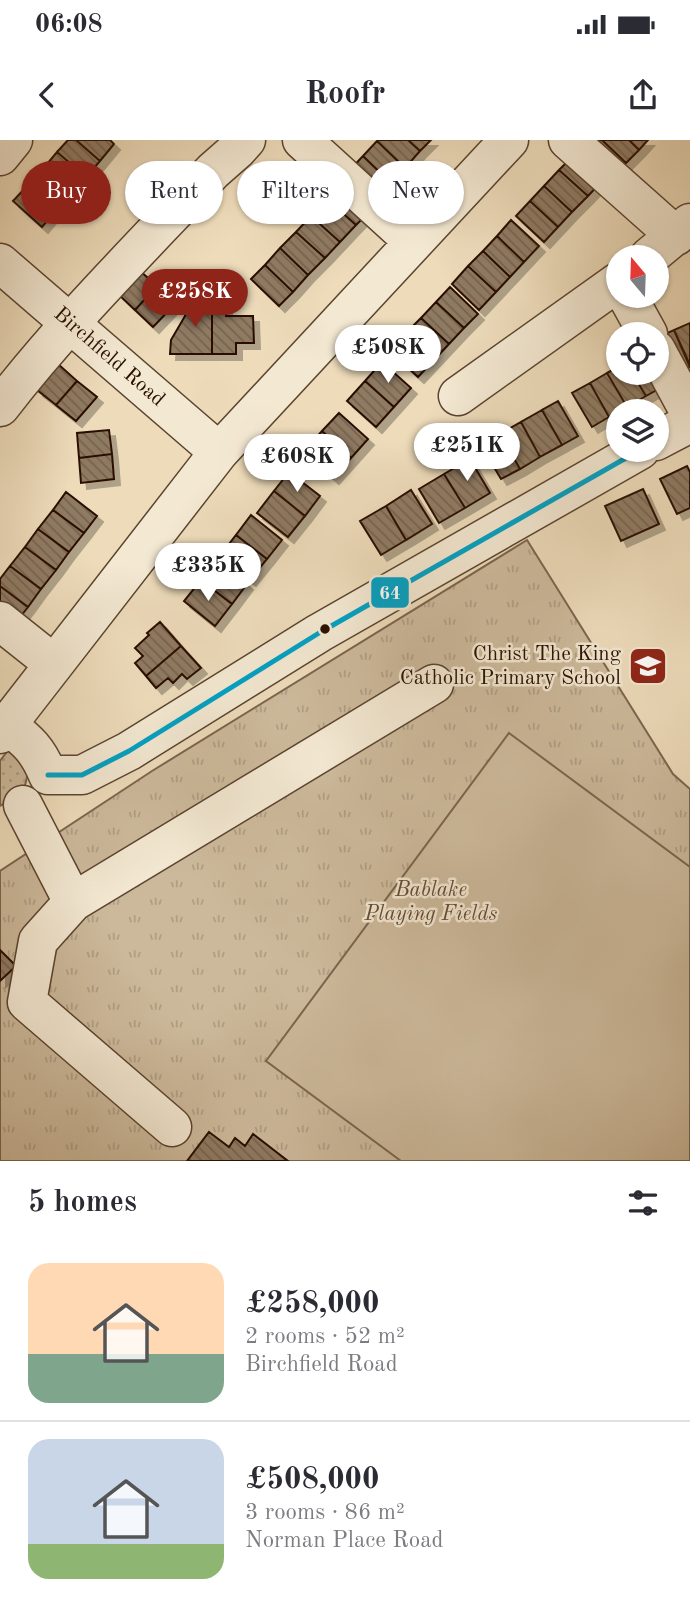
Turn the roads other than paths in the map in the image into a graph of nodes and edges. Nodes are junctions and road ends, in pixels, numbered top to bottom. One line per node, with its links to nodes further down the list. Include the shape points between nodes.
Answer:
1 (13, 140): 6 (street)
2 (246, 140): 11 (street)
3 (302, 140): 8 (street)
4 (509, 140): 8 (street)
5 (568, 140): 7 (street)
6 (0, 156)
7 (672, 239)
8 (414, 243): 18 (street)
9 (0, 262): 11 (street, Birchfield Road)
10 (606, 291): 13 (street)
11 (70, 323): 14 (street); 18 (street, Birchfield Road)
12 (669, 374): 15 (street)
13 (458, 396)
14 (0, 407)
15 (690, 413)
16 (690, 423): 17 (street)
17 (669, 434)
18 (219, 452): 21 (street)
19 (619, 462): 24 (street, via 319,633 129,751 82,775)
20 (0, 621): 21 (street)
21 (54, 664): 23 (street)
22 (433, 684): 26 (street)
23 (4, 729): 24 (street, via 30,742)
24 (48, 775): 25 (street, via 39,792)
25 (12, 812): 26 (street)
26 (73, 902): 27 (street, via 38,942 27,1002)
27 (172, 1127)

